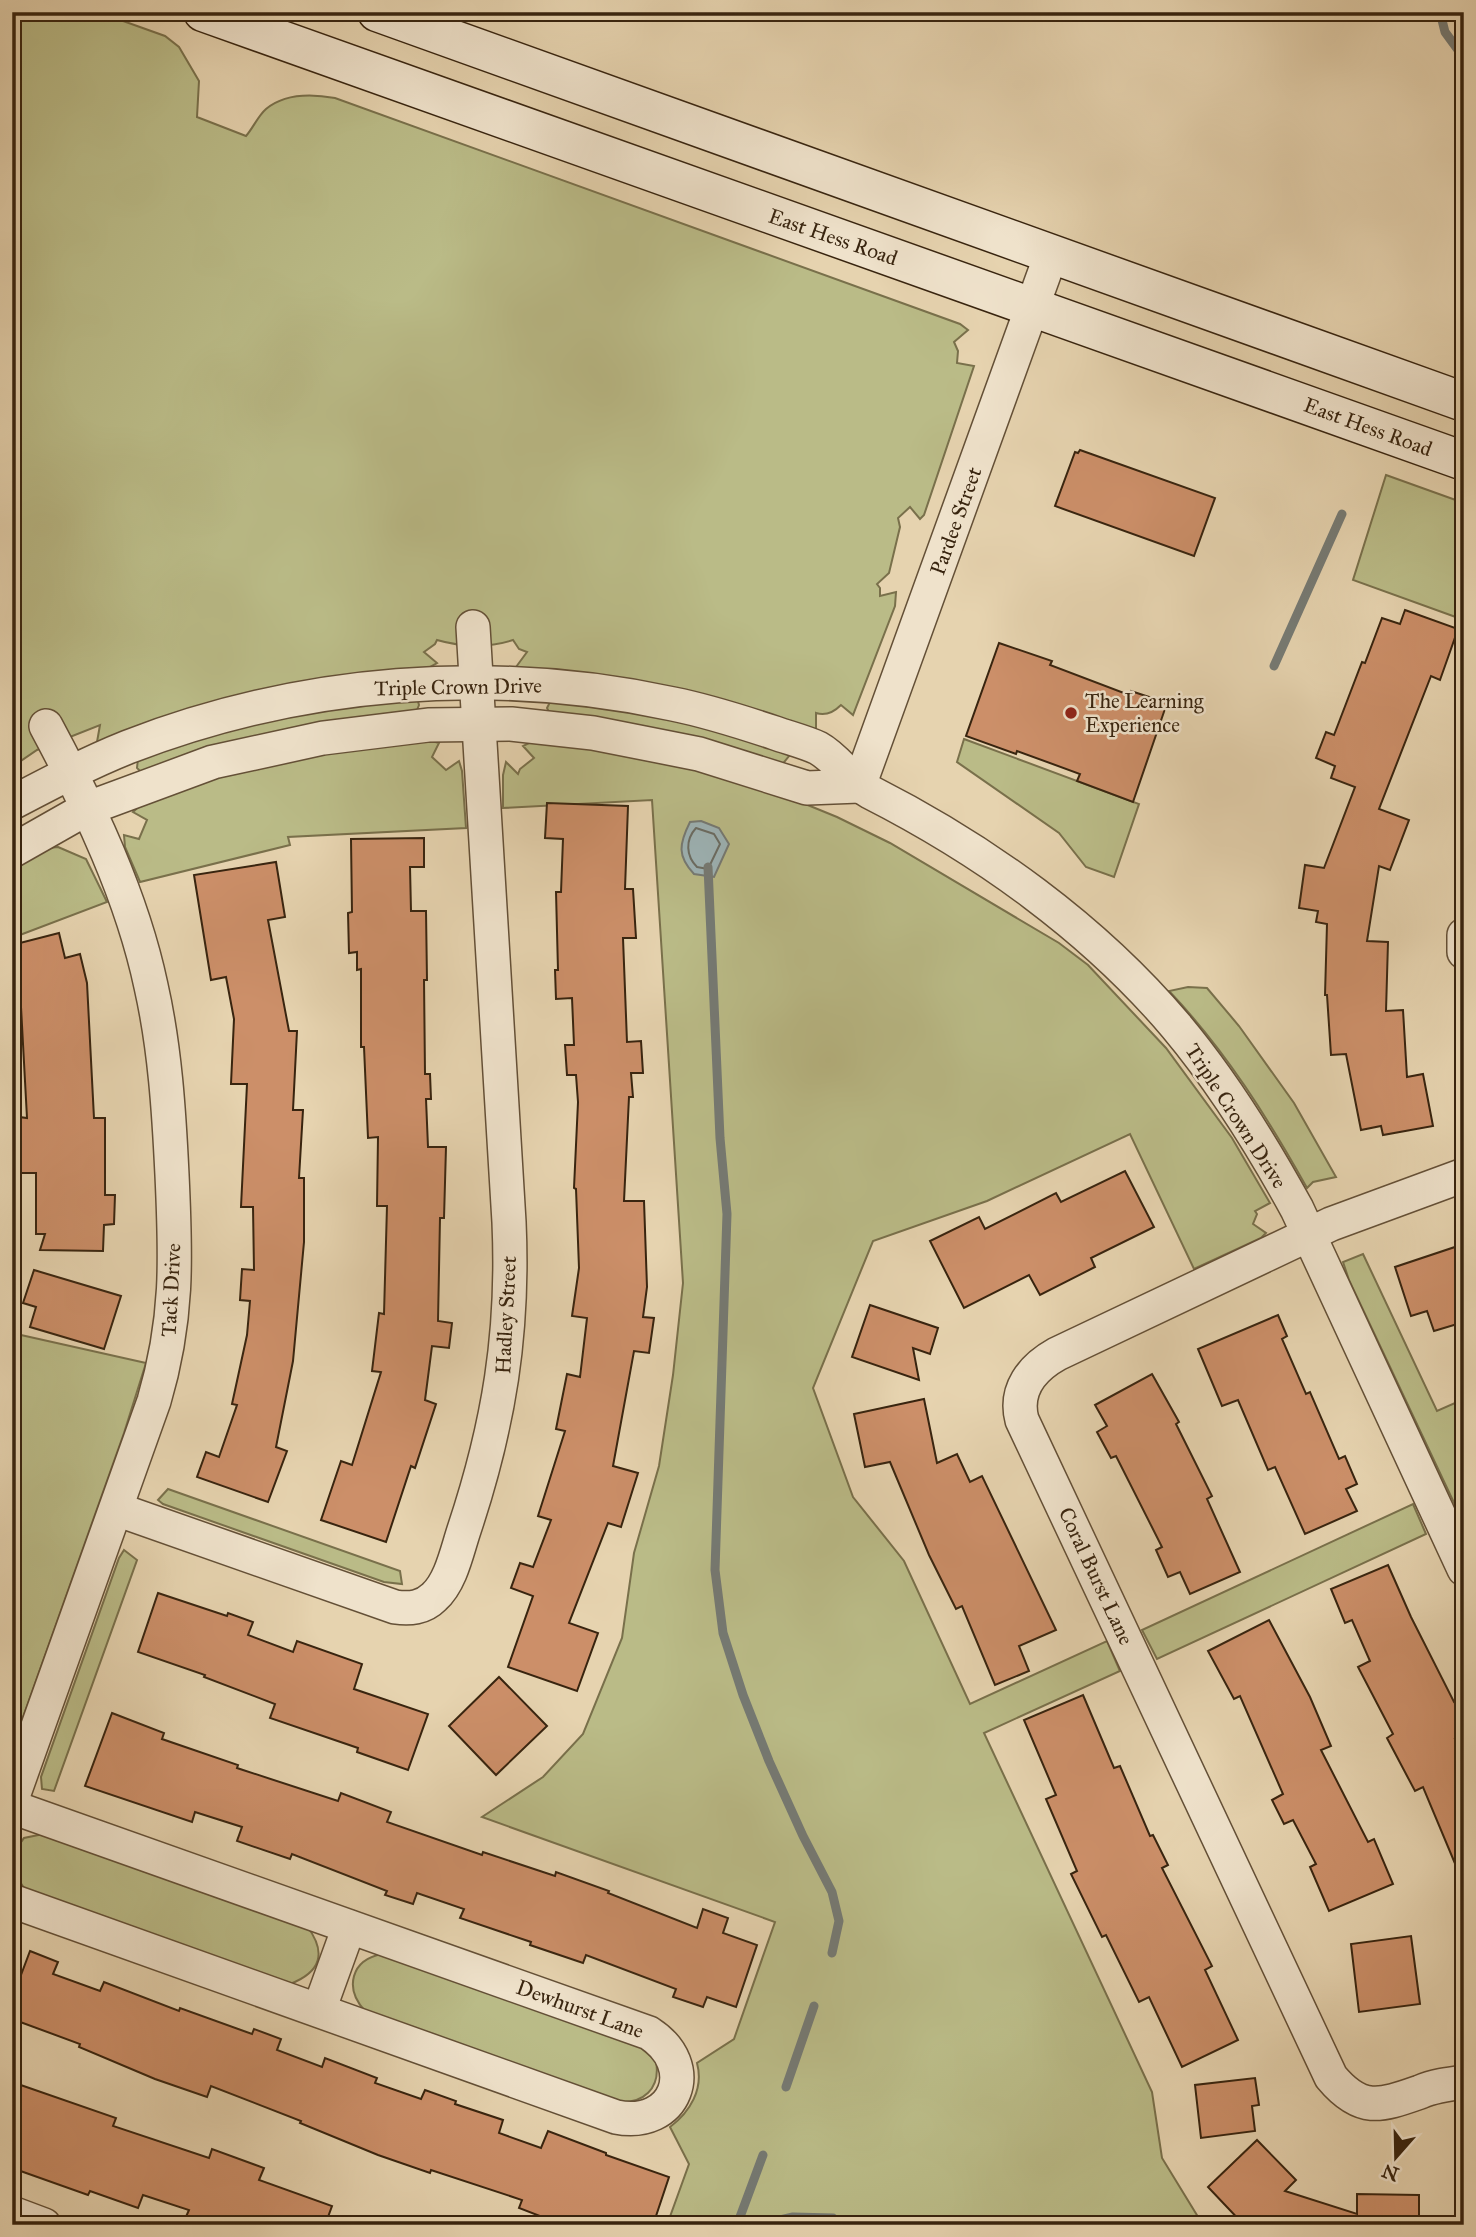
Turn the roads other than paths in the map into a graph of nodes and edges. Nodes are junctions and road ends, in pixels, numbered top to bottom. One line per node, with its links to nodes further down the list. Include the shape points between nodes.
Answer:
1 (203, 12): 4 (main road, East Hess Road)
2 (377, 12): 3 (main road)
3 (1051, 255): 4 (street, Pardee Street); 5 (main road)
4 (1033, 307): 6 (main road, East Hess Road); 12 (street, Pardee Street)
5 (1464, 401)
6 (1464, 461)
7 (473, 627): 8 (street, Hadley Street)
8 (476, 682): 9 (street, Hadley Street); 11 (street, Triple Crown Drive, via 354,690 247,710 125,748); 12 (street, Triple Crown Drive, via 589,689 711,713 821,750)
9 (479, 723): 12 (street, Triple Crown Drive, via 625,738 731,762 807,788); 14 (street, Triple Crown Drive, via 404,727 270,749 202,766); 20 (street, Hadley Street, via 509,1222 509,1318 498,1406 479,1483 442,1589 429,1617)
10 (46, 726): 11 (street, Tack Drive)
11 (71, 773): 13 (street, Triple Crown Drive); 14 (street, Tack Drive)
12 (859, 786): 19 (street, Triple Crown Drive, via 936,828 1014,880 1130,977 1175,1025 1223,1088 1268,1157)
13 (12, 803)
14 (86, 809): 15 (street, Triple Crown Drive); 20 (street, Tack Drive, via 122,886 152,987 167,1093 173,1187 176,1283 168,1349)
15 (12, 851)
16 (1464, 935): 17 (street)
17 (1464, 952)
18 (1464, 1175): 19 (street, Coral Burst Lane)
19 (1309, 1235): 21 (street, Triple Crown Drive); 27 (street, Coral Burst Lane, via 1057,1354 1010,1382 1022,1420 1351,2112)
20 (116, 1508): 22 (street, Tack Drive)
21 (1464, 1569)
22 (12, 1798)
23 (12, 1807): 25 (street, Dewhurst Lane)
24 (12, 1901): 26 (street, Dewhurst Lane)
25 (349, 1927): 26 (street); 26 (street, Dewhurst Lane, via 649,2033 674,2059 677,2071 670,2101 638,2119 616,2117)
26 (319, 2010)
27 (1464, 2082)
28 (12, 2213): 29 (street)
29 (44, 2225)

